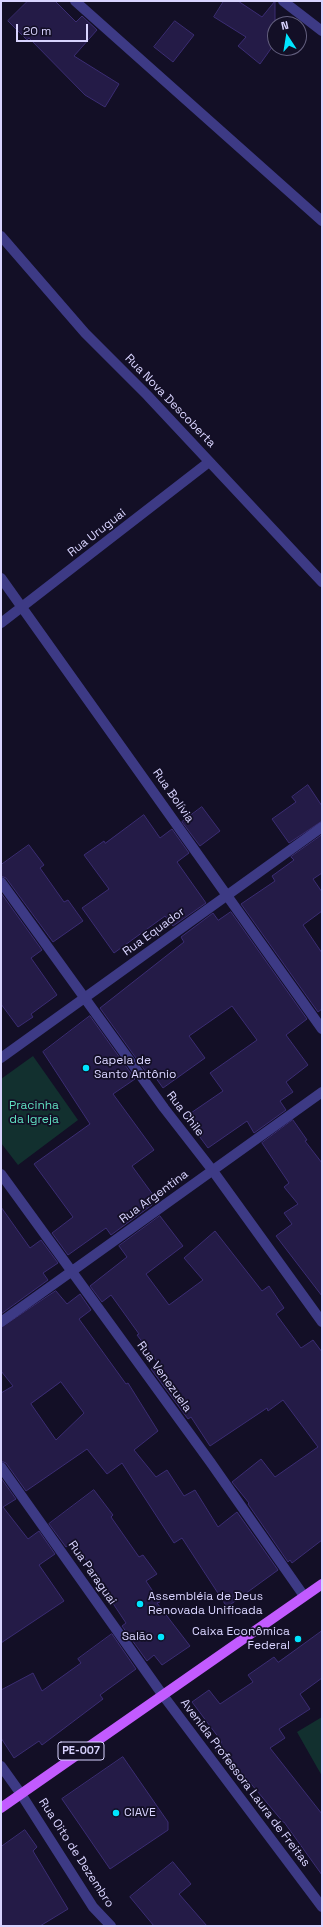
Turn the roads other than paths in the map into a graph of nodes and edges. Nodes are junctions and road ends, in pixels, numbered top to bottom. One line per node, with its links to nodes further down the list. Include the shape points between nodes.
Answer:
1 (75, 1): 4 (street)
2 (283, 1): 3 (street)
3 (322, 31)
4 (322, 220)
5 (1, 236): 6 (street, Rua Nova Descoberta, via 85,333)
6 (209, 462): 8 (street, Rua Nova Descoberta); 9 (street, Rua Uruguai)
7 (1, 578): 9 (street, Rua Bolívia)
8 (322, 582)
9 (22, 608): 10 (street, Rua Uruguai); 13 (street, Rua Bolívia)
10 (1, 623)
11 (322, 827): 13 (street, Rua Equador)
12 (1, 882): 14 (street, Rua Chile)
13 (227, 895): 14 (street, Rua Equador); 15 (street, Rua Bolívia)
14 (84, 998): 16 (street, Rua Equador); 18 (street, Rua Chile)
15 (322, 1029)
16 (1, 1058)
17 (322, 1092): 18 (street, Rua Argentina)
18 (213, 1171): 20 (street, Rua Argentina); 22 (street, Rua Chile)
19 (1, 1174): 20 (street, Rua Venezuela)
20 (71, 1272): 21 (street, Rua Argentina); 25 (street, Rua Venezuela)
21 (1, 1322)
22 (322, 1322)
23 (1, 1467): 26 (street, Rua Paraguai)
24 (322, 1584): 25 (main road, PE-007)
25 (304, 1596): 26 (main road, PE-007)
26 (162, 1694): 28 (main road, PE-007); 30 (street, Avenida Professora Laura de Freitas)
27 (1, 1766): 28 (street)
28 (22, 1794): 29 (main road, PE-007); 31 (street, Rua Oito de Dezembro, via 93,1907)
29 (1, 1808)
30 (322, 1907)
31 (111, 1926)

